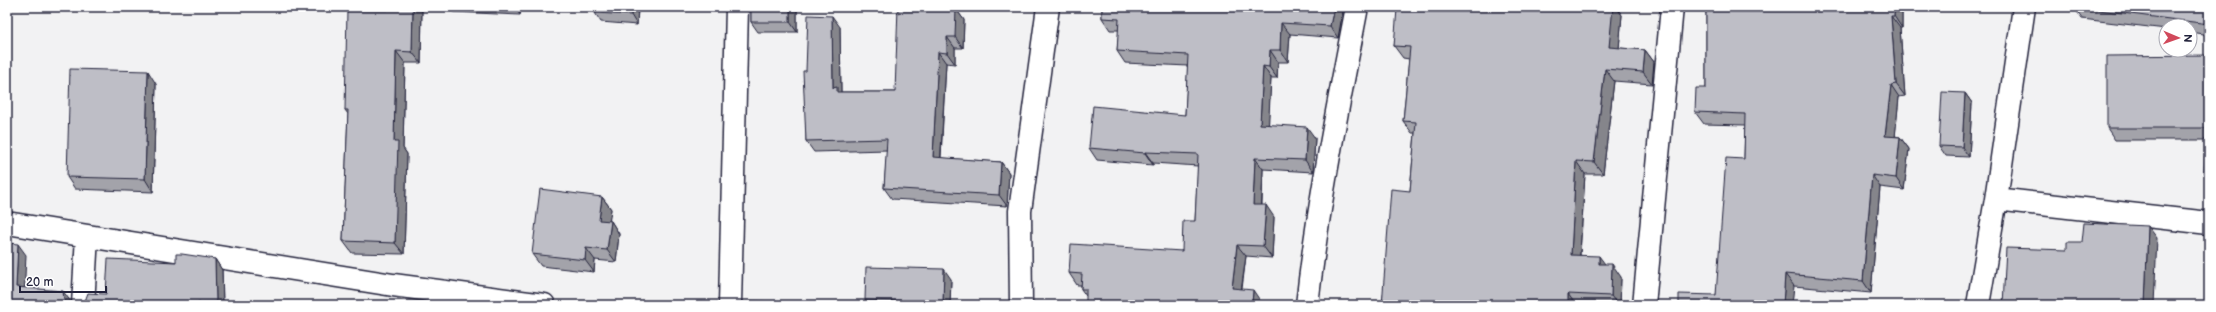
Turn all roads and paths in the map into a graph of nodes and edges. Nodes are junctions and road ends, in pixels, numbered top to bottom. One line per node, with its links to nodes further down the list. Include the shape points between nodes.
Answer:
1 (737, 7): 12 (street)
2 (1048, 7): 13 (street, via 1020,211)
3 (1357, 7): 14 (street, via 1334,123)
4 (1672, 7): 15 (street)
5 (2024, 7): 6 (street)
6 (1996, 199): 8 (street); 16 (street)
7 (7, 223): 9 (street)
8 (2209, 224)
9 (87, 236): 10 (street); 11 (street, via 392,285)
10 (83, 305)
11 (544, 305)
12 (730, 305)
13 (1021, 305)
14 (1307, 305)
15 (1644, 305)
16 (1978, 305)

